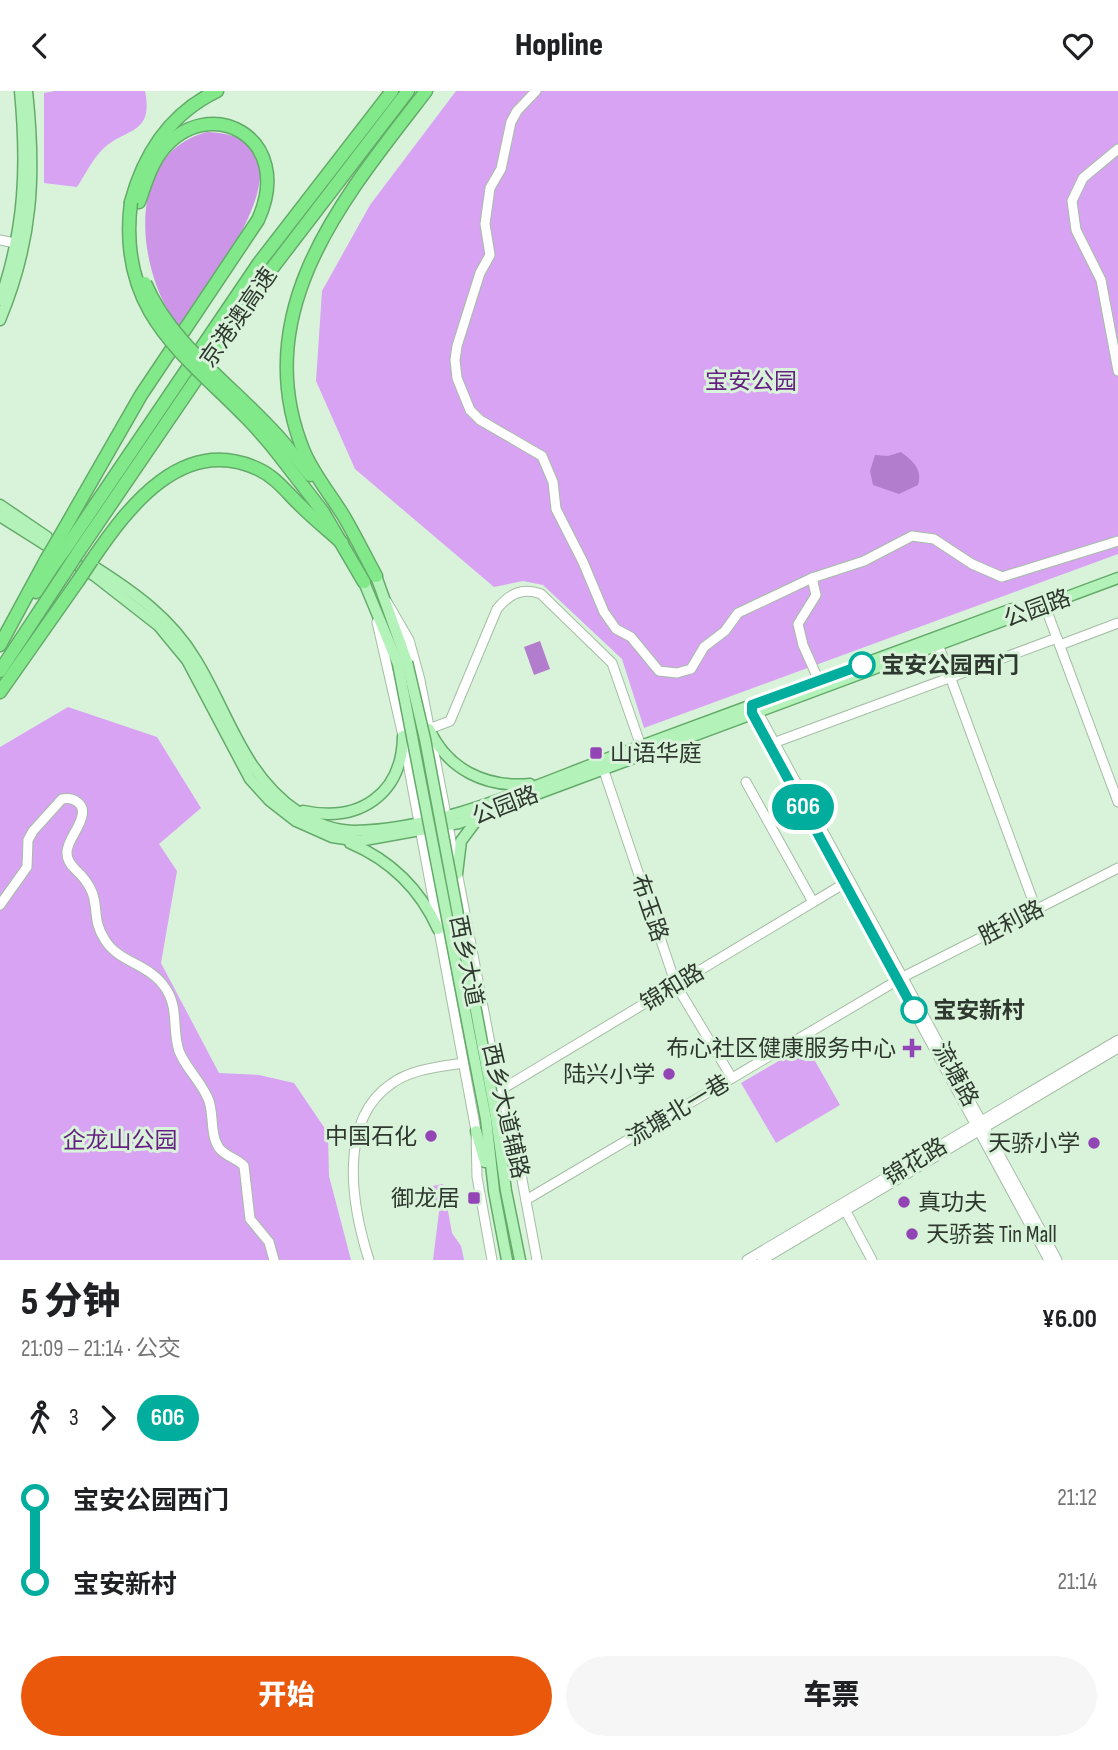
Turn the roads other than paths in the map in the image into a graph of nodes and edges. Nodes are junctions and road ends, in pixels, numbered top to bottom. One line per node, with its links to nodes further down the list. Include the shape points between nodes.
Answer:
1 (20, 91): 11 (main road, via 26,167)
2 (27, 91): 11 (main road, via 33,184)
3 (217, 91): 9 (highway, via 193,104 163,133 143,165)
4 (392, 91): 21 (highway, 京港澳高速, via 259,263)
5 (408, 91): 21 (highway, 京港澳高速)
6 (426, 91): 18 (highway, via 330,224 299,289 289,334 287,380 301,440 312,468)
7 (536, 91): 24 (street, via 511,122 485,224 490,255 480,273 454,360 470,410 542,456 553,482 555,509 604,612 659,671 691,669 704,647 725,631 738,613)
8 (1118, 149): 14 (street, via 1083,178 1072,201 1076,230 1101,280)
9 (135, 202): 15 (highway, bridge, via 139,261 162,318 267,423); 21 (highway, via 161,153 180,133 193,127 219,124 243,132 265,158 267,197 258,220 141,395)
10 (0, 240): 11 (street)
11 (21, 244): 12 (main road); 13 (main road)
12 (0, 300)
13 (0, 320)
14 (1118, 371)
15 (283, 451): 18 (highway); 20 (highway)
16 (0, 505): 49 (main road, 公园路, via 120,583 166,621 197,661 251,766)
17 (0, 516): 53 (main road, 公园路, via 96,576 159,626 187,660 256,787 296,821)
18 (344, 516): 26 (highway)
19 (1118, 541): 24 (street, via 1002,577 934,539 912,536 864,561)
20 (342, 543): 26 (highway); 36 (highway, bridge, via 258,468 225,461 173,472 144,493 115,526)
21 (69, 545): 22 (highway, bridge); 22 (highway, bridge)
22 (54, 567): 31 (highway); 33 (highway)
23 (1118, 570): 28 (main road, 公园路)
24 (813, 578): 35 (street, via 816,595 800,617 799,634)
25 (1118, 578): 28 (main road, 公园路)
26 (370, 579): 27 (main road, 西乡大道)
27 (380, 602): 38 (street, 西乡大道辅路, via 409,640); 39 (street, 西乡大道辅路); 69 (main road, 西乡大道, bridge, via 425,739)
28 (1044, 602): 30 (street); 32 (main road, 公园路); 35 (main road, 公园路)
29 (1118, 623): 30 (street)
30 (1058, 641): 34 (street); 45 (street)
31 (0, 645)
32 (939, 645): 34 (street); 37 (main road, 公园路)
33 (0, 671)
34 (951, 677): 40 (street); 60 (street)
35 (819, 681): 37 (main road, 公园路)
36 (0, 692)
37 (754, 710): 40 (street, 流塘路); 41 (main road, 公园路); 56 (street, 流塘路)
38 (429, 729): 41 (street, via 450,721 497,609 506,597 531,590 541,594 612,663); 42 (street, 西乡大道辅路); 46 (main road, via 451,762 475,776 508,784)
39 (403, 736): 43 (street, 西乡大道辅路); 49 (main road, via 393,781 370,803 328,814)
40 (776, 742): 62 (street, 流塘路)
41 (642, 750): 44 (main road, 公园路); 46 (main road, 公园路)
42 (435, 761): 43 (street, via 430,771 420,774); 51 (street, 西乡大道辅路)
43 (407, 762): 52 (street, 西乡大道辅路)
44 (603, 768): 50 (main road, 公园路); 63 (street, 布玉路)
45 (1114, 779): 48 (street)
46 (543, 782): 51 (main road, 公园路)
47 (746, 782): 58 (street)
48 (1118, 802)
49 (290, 806): 52 (main road, 公园路, via 343,831)
50 (485, 812): 51 (main road, 公园路); 55 (main road, via 461,841)
51 (447, 822): 52 (main road, 公园路); 55 (street, 西乡大道辅路)
52 (419, 826): 53 (main road, 公园路, via 366,840); 57 (street, 西乡大道辅路)
53 (341, 839): 61 (main road, via 374,855 404,879)
54 (1118, 868): 60 (street, 胜利路)
55 (458, 879): 57 (street, via 443,877 435,882); 68 (street, 西乡大道辅路)
56 (845, 883): 58 (street, 锦和路); 62 (street, 流塘路)
57 (432, 893): 61 (street, 西乡大道辅路)
58 (813, 902): 63 (street, 锦和路)
59 (0, 905): 77 (street, via 27,867 33,831 57,803 75,800 82,817 67,844 69,860 92,889 104,940 120,955 152,972 168,992 180,1052 207,1096 216,1143 244,1166 250,1219 269,1242)
60 (1036, 909): 62 (street, 胜利路)
61 (438, 929): 66 (street, 西乡大道辅路)
62 (900, 978): 67 (street, 流塘北一巷); 71 (street, 流塘路)
63 (676, 985): 67 (street, 布玉路); 68 (street, 锦和路)
64 (1118, 1040): 71 (street, 锦花路)
65 (1118, 1048): 71 (street, 锦花路)
66 (463, 1063): 72 (street, 西乡大道辅路); 78 (street, via 414,1073 392,1083 362,1118 355,1168 360,1225)
67 (732, 1078): 75 (street, 流塘北一巷)
68 (499, 1091): 70 (street, 西乡大道辅路)
69 (491, 1118): 73 (main road, 西乡大道); 74 (main road, 西乡大道)
70 (506, 1126): 74 (main road); 75 (street, 西乡大道辅路)
71 (980, 1126): 76 (street, 锦花路); 86 (street, 流塘路); 87 (street, 流塘路)
72 (476, 1131): 73 (main road); 79 (street, 西乡大道辅路, via 477,1177)
73 (494, 1191): 80 (main road, 西乡大道)
74 (506, 1191): 81 (main road, 西乡大道)
75 (526, 1200): 82 (street, 西乡大道辅路)
76 (844, 1207): 83 (street, 锦花路); 84 (street, 锦花路); 85 (street)
77 (274, 1260)
78 (369, 1260)
79 (492, 1260)
80 (507, 1260)
81 (520, 1260)
82 (537, 1260)
83 (747, 1260)
84 (762, 1260)
85 (872, 1260)
86 (1049, 1260)
87 (1057, 1260)

